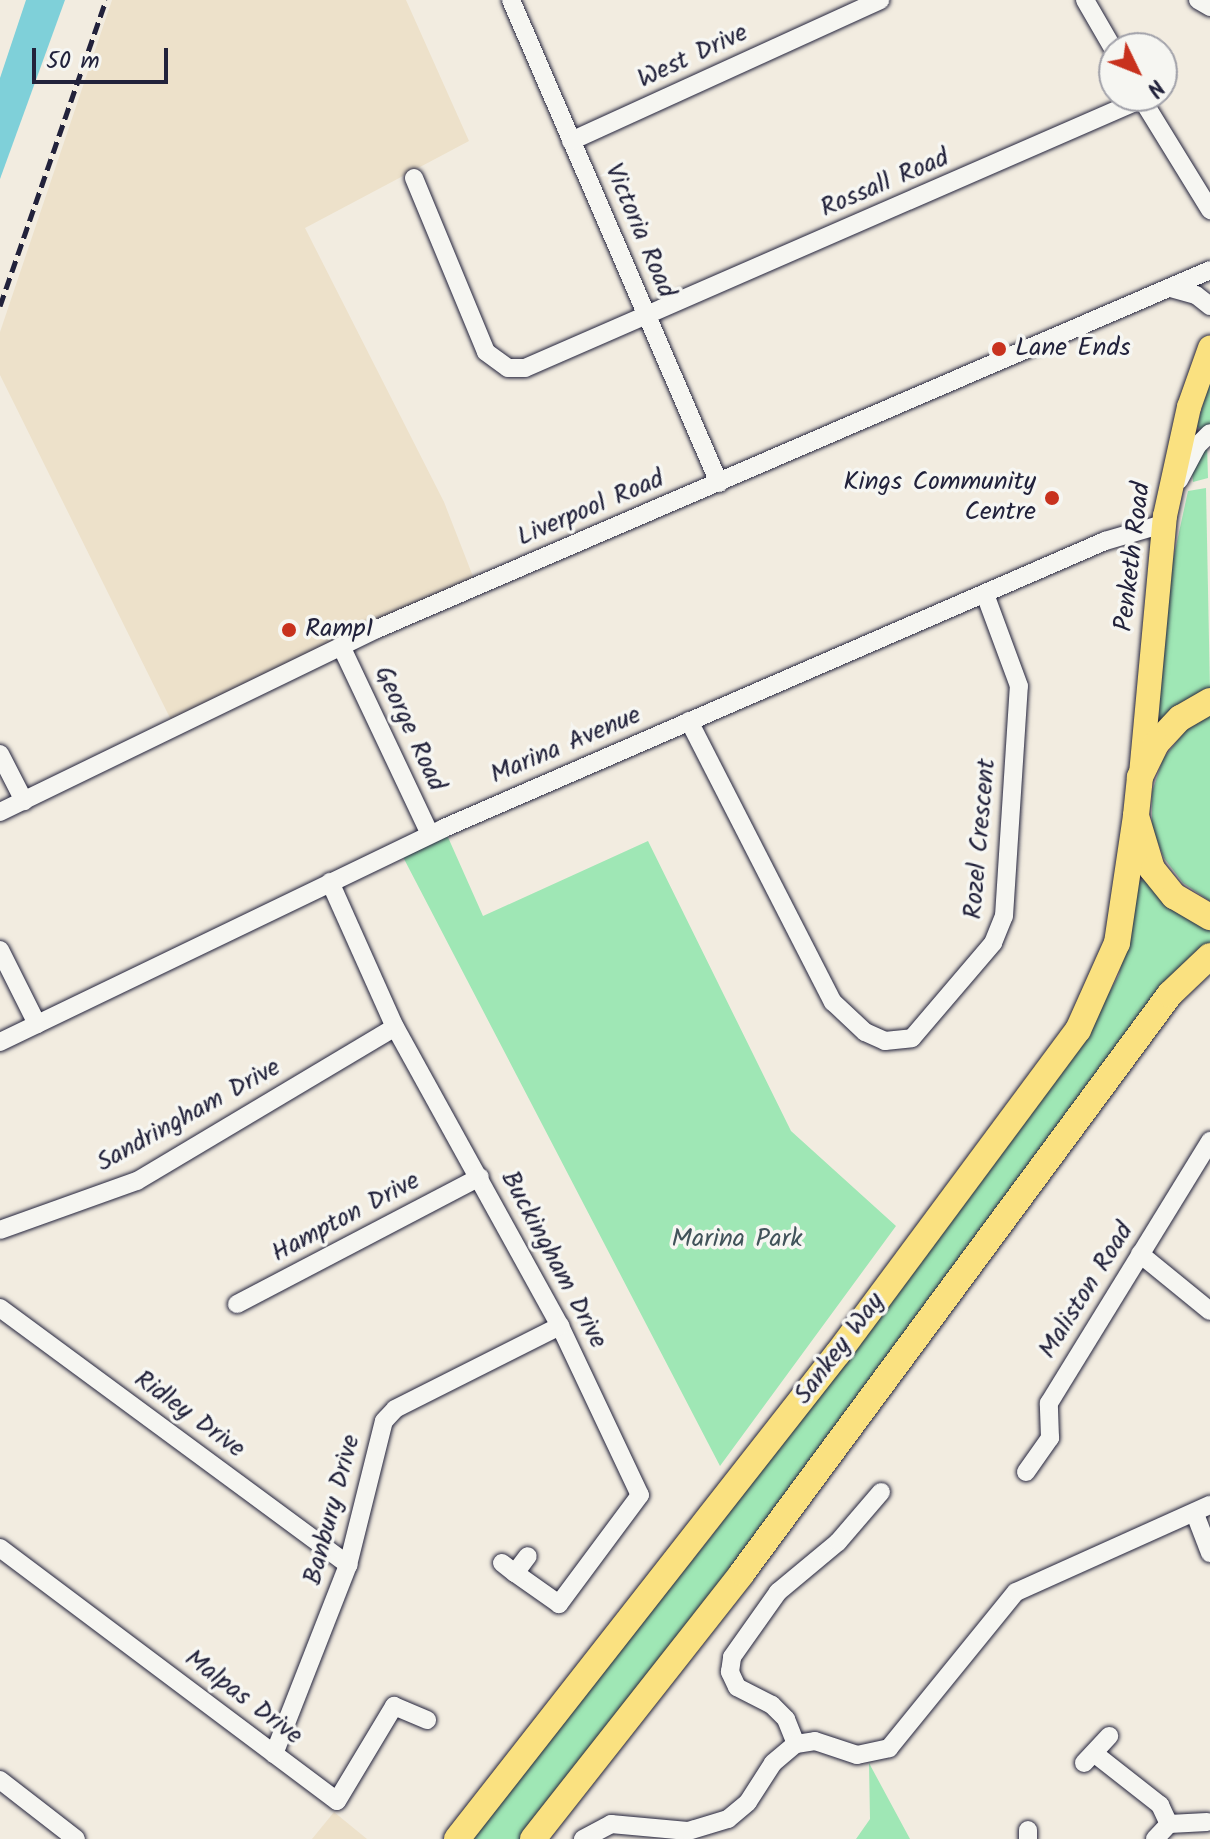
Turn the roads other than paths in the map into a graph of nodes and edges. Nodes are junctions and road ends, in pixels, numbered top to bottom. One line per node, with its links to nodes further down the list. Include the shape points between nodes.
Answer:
1 (511, 0): 9 (street, Victoria Road)
2 (880, 0): 9 (street, West Drive)
3 (1085, 0): 6 (street)
4 (1198, 0): 5 (street)
5 (1210, 7)
6 (1104, 32)
7 (1109, 112): 15 (street, Rossall Road)
8 (1150, 112): 11 (street)
9 (571, 141): 15 (street, Victoria Road)
10 (414, 178): 15 (street, Rossall Road, via 486,352 499,364 525,368)
11 (1210, 210)
12 (1210, 270): 13 (street, Liverpool Road)
13 (1171, 288): 14 (street, via 1196,295); 18 (street, Liverpool Road)
14 (1210, 306)
15 (646, 314): 18 (street, Victoria Road)
16 (1210, 348): 19 (main road, Penketh Road, via 1189,407)
17 (1210, 433): 19 (street, via 1185,467)
18 (719, 483): 21 (street, Liverpool Road)
19 (1164, 520): 20 (street, Marina Avenue); 25 (main road, Penketh Road)
20 (985, 594): 23 (street, Marina Avenue); 23 (street, Rozel Crescent, via 1019,686 1004,916 993,943 912,1038 885,1041 865,1032 833,1002)
21 (341, 646): 26 (street, Liverpool Road); 29 (street, George Road)
22 (1210, 701): 25 (highway, via 1180,718)
23 (689, 721): 29 (street, Marina Avenue)
24 (0, 754): 26 (street)
25 (1140, 777): 28 (highway, Sankey Way)
26 (24, 801): 27 (street, Liverpool Road)
27 (0, 812)
28 (1136, 816): 31 (highway, via 1152,869 1174,896); 61 (highway, Sankey Way, via 1117,943 1078,1030 838,1353)
29 (430, 834): 30 (street, Marina Avenue)
30 (330, 882): 34 (street, Marina Avenue); 35 (street, Buckingham Drive)
31 (1210, 917)
32 (0, 950): 34 (street)
33 (1210, 956): 62 (highway, Sankey Way, via 1170,994 742,1573)
34 (37, 1024): 36 (street, Marina Avenue)
35 (395, 1027): 38 (street, Buckingham Drive); 39 (street, Sandringham Drive, via 137,1181)
36 (0, 1042)
37 (1210, 1141): 40 (street, Maliston Road)
38 (480, 1177): 41 (street, Hampton Drive); 44 (street, Buckingham Drive)
39 (0, 1230)
40 (1140, 1254): 43 (street); 45 (street, Maliston Road, via 1049,1403 1050,1438)
41 (237, 1304)
42 (0, 1308): 51 (street, Ridley Drive)
43 (1210, 1311)
44 (560, 1326): 50 (street, Buckingham Drive, via 640,1495 559,1604 508,1568); 51 (street, Banbury Drive, via 395,1409 384,1421)
45 (1026, 1472)
46 (881, 1492): 54 (street, via 838,1542 778,1592 732,1657 730,1672 737,1687 772,1705 786,1719)
47 (1202, 1509): 49 (street); 54 (street, via 1016,1592 889,1748 857,1755 815,1741)
48 (0, 1548): 55 (street, Malpas Drive)
49 (1210, 1553)
50 (528, 1556)
51 (348, 1565): 55 (street, Banbury Drive)
52 (427, 1720): 55 (street, Malpas Drive, via 394,1706 337,1801)
53 (1109, 1736): 58 (street, via 1090,1759 1160,1805)
54 (796, 1744): 59 (street, via 773,1763 748,1802 728,1819)
55 (274, 1754)
56 (0, 1780): 60 (street)
57 (1209, 1819): 58 (street)
58 (1169, 1824): 64 (street)
59 (690, 1835): 63 (street, via 611,1824)
60 (76, 1839)
61 (457, 1839)
62 (533, 1839)
63 (583, 1839)
64 (1155, 1839)

